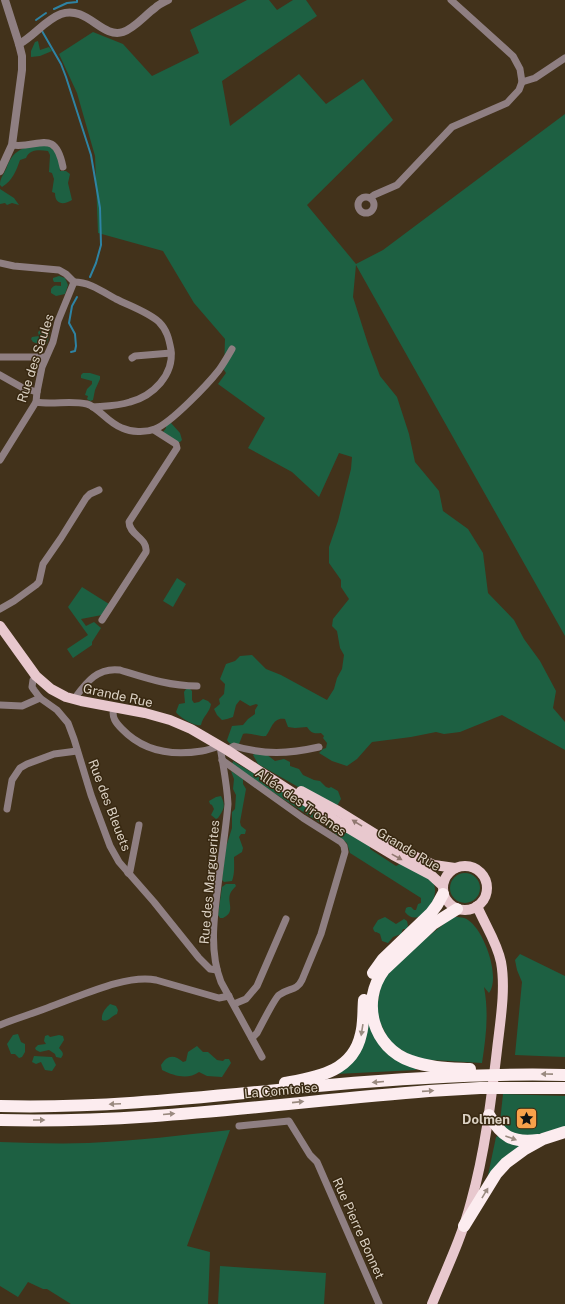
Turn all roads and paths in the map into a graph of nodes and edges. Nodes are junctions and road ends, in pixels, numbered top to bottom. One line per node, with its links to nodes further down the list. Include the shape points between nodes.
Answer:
1 (5, 0): 4 (street)
2 (168, 0): 4 (street, via 124,32 108,30 85,16 67,12 52,19)
3 (451, 0): 6 (street, via 513,56 520,69)
4 (19, 44): 7 (street, via 22,70)
5 (565, 58): 6 (street, via 535,78)
6 (522, 82): 10 (street, via 519,90 507,103 452,127 397,185)
7 (12, 145): 8 (street, via 42,142 53,145 60,154); 9 (street)
8 (63, 167)
9 (0, 171)
10 (370, 198)
11 (0, 262): 12 (street, via 14,266 59,270)
12 (74, 282): 14 (street, via 94,287 150,315 159,322 169,338); 16 (street, Rue des Saules)
13 (232, 349): 22 (street, via 220,369 190,401)
14 (171, 353): 17 (street); 21 (street, via 168,372 146,395 118,405)
15 (0, 357): 16 (street)
16 (46, 357): 19 (street, Rue des Saules)
17 (132, 358)
18 (0, 375): 19 (street, via 23,388)
19 (37, 392): 20 (street, Rue des Saules)
20 (36, 402): 21 (street, via 69,402); 23 (street, Rue des Saules)
21 (93, 407): 22 (street, via 121,428 134,431)
22 (154, 430): 26 (street, via 176,444 177,448 129,522 131,530 146,545 146,552)
23 (0, 460)
24 (99, 490): 25 (street, via 86,498 43,564 39,582)
25 (0, 609)
26 (102, 620)
27 (0, 627): 28 (main road, Grande Rue)
28 (36, 676): 30 (street, via 32,687); 31 (main road, Grande Rue, via 51,689)
29 (197, 686): 31 (street, via 166,684 112,669 103,670 89,680)
30 (40, 698): 32 (street, via 22,706); 36 (street, Rue des Bleuets, via 57,710 68,723)
31 (74, 699): 33 (main road, Grande Rue)
32 (0, 704)
33 (114, 708): 35 (main road, Grande Rue, via 170,720); 35 (street, via 113,716 118,725 132,738 150,748 166,752)
34 (319, 747): 35 (street, via 284,753 254,752 234,746)
35 (224, 748): 37 (street, Rue des Marguerites); 38 (main road, Grande Rue)
36 (78, 751): 39 (street, via 54,754 20,768 12,780); 42 (street, Rue des Bleuets, via 110,846)
37 (222, 760): 47 (street, Rue des Marguerites, via 228,804 214,922); 51 (street, Allée des Troènes, via 303,818 335,837 344,846 345,852 324,925 302,980 295,989 278,996)
38 (282, 783): 41 (main road, Grande Rue, one-way to 38, via 434,865 414,856 338,811); 43 (main road, Grande Rue, one-way to 43, via 347,827 431,876)
39 (7, 809)
40 (139, 825): 42 (street)
41 (455, 868): 43 (main road, via 448,873); 44 (main road, via 474,868 484,877 486,895)
42 (128, 873): 47 (street, Rue des Bleuets, via 198,958 210,969)
43 (443, 890): 45 (main road, via 448,903); 56 (highway, one-way to 56, via 431,913 383,959 373,973 367,986 359,1041 345,1062 314,1077)
44 (477, 906): 45 (main road, via 468,910); 58 (main road, via 495,943 502,977 502,999)
45 (457, 909): 53 (highway, via 433,924 381,974 371,1002 375,1028 391,1049 414,1062)
46 (286, 920): 49 (street, via 257,986 246,999)
47 (216, 970): 48 (street, Rue des Marguerites)
48 (230, 996): 49 (street, Rue des Marguerites); 50 (street, via 219,998 148,978 138,978 108,986)
49 (234, 1004): 51 (street, Rue des Marguerites)
50 (0, 1025)
51 (252, 1038): 52 (street, Rue des Marguerites)
52 (262, 1057)
53 (529, 1074): 54 (highway, La Comtoise, one-way to 53); 56 (highway, La Comtoise, one-way to 56, via 422,1078)
54 (565, 1075)
55 (565, 1088): 59 (highway, La Comtoise, one-way to 55, via 117,1118 480,1088)
56 (238, 1094): 57 (highway, La Comtoise, one-way to 57, via 105,1104)
57 (0, 1106)
58 (489, 1115): 62 (highway, one-way to 62, via 496,1127 510,1138 522,1141); 63 (main road)
59 (0, 1120)
60 (239, 1126): 64 (street, Rue Pierre Bonnet, via 289,1121 317,1162)
61 (565, 1132): 62 (highway)
62 (543, 1139): 63 (highway, one-way to 62, via 502,1167 518,1153)
63 (464, 1226): 65 (main road)
64 (378, 1303)
65 (432, 1304)

